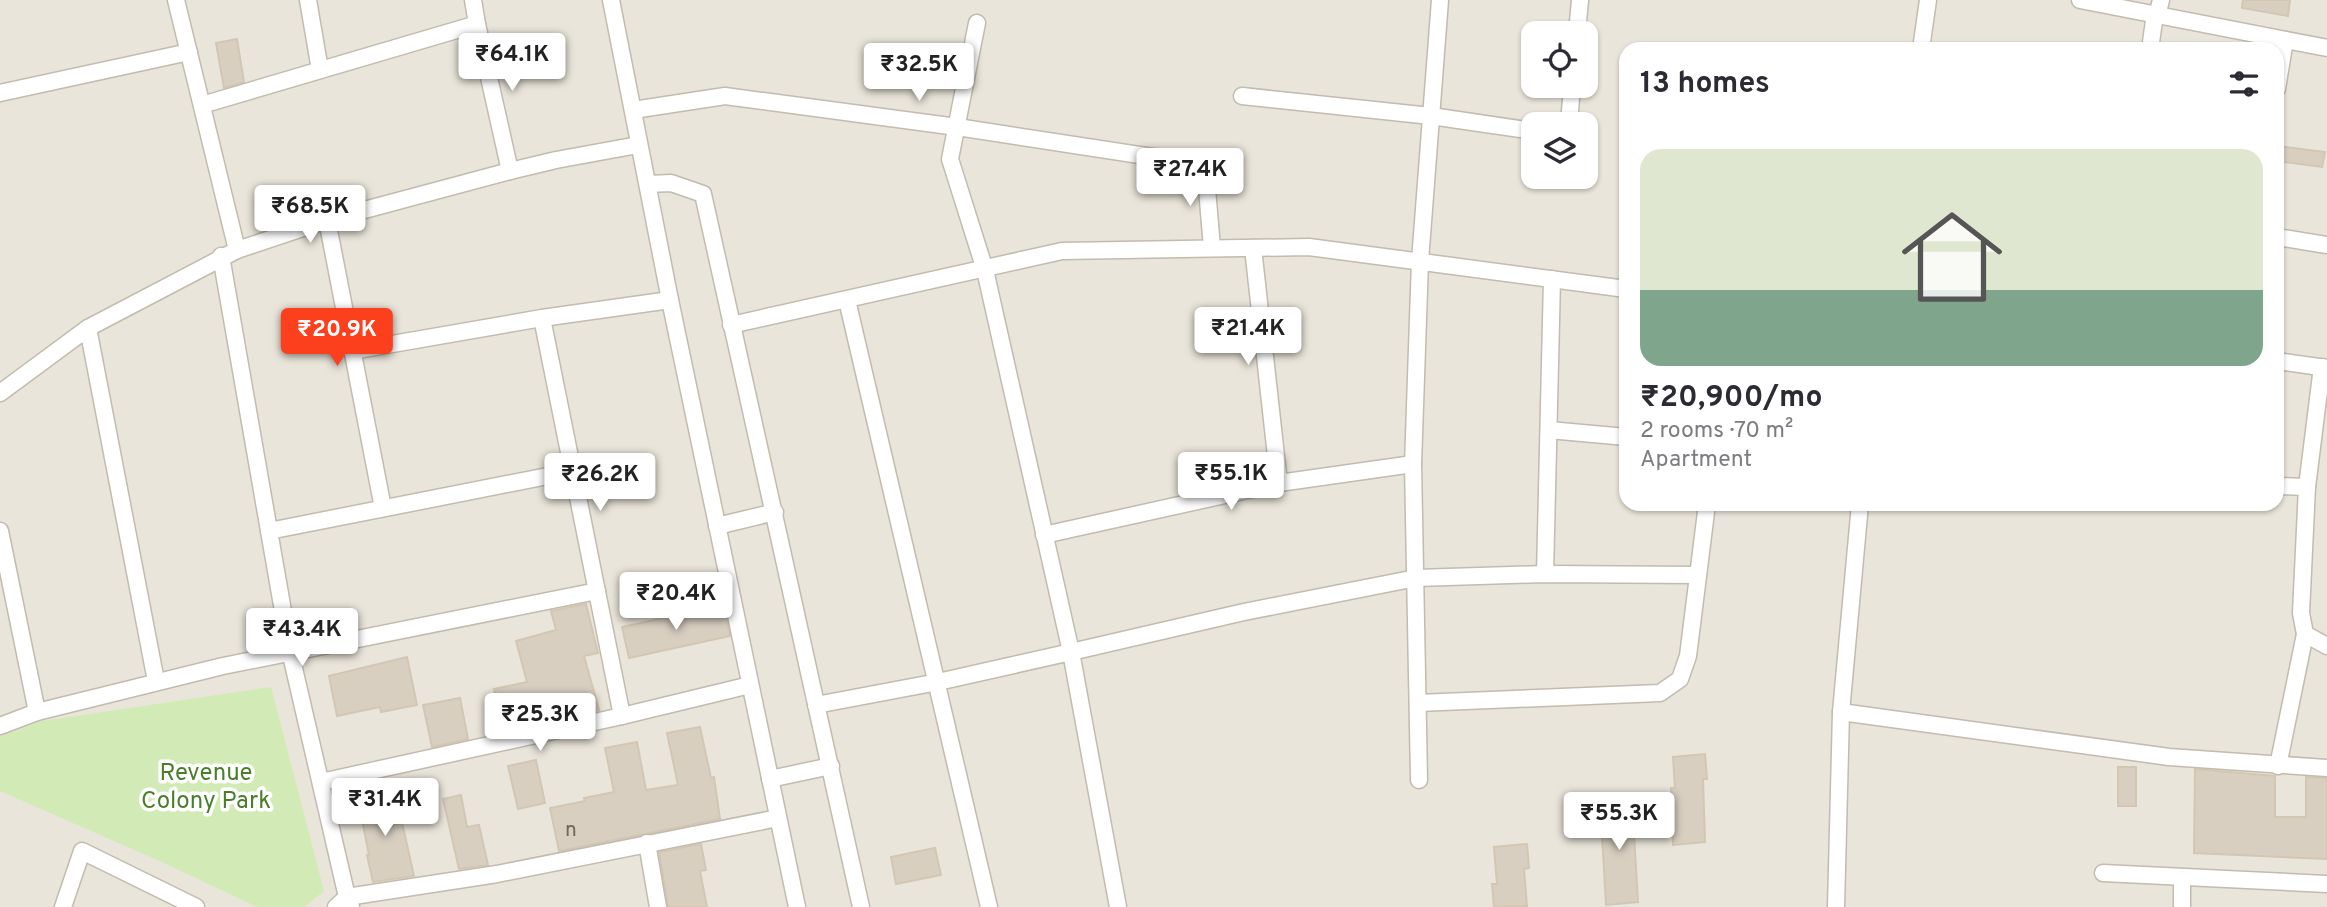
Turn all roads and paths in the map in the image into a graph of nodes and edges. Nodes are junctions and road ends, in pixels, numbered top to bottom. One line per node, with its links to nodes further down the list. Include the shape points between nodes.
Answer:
1 (176, 0): 18 (street)
2 (308, 0): 19 (street)
3 (473, 0): 12 (street)
4 (611, 0): 23 (street)
5 (1440, 0): 24 (street)
6 (1580, 0): 10 (street)
7 (1928, 0): 14 (street)
8 (2080, 0): 9 (street)
9 (2158, 7): 13 (street); 15 (street)
10 (1578, 21)
11 (976, 23): 25 (street)
12 (477, 24): 19 (street); 28 (street)
13 (2285, 40): 16 (street); 17 (street)
14 (1922, 42)
15 (2151, 42)
16 (2284, 46)
17 (2327, 48)
18 (189, 52): 20 (street); 22 (street)
19 (320, 70): 22 (street)
20 (0, 93)
21 (1242, 96): 24 (street)
22 (202, 105): 35 (street)
23 (633, 110): 25 (street, via 725,96); 27 (street)
24 (1431, 116): 26 (street); 37 (street)
25 (957, 127): 33 (street, via 1205,165); 38 (street, via 950,159)
26 (1521, 129)
27 (638, 145): 28 (street); 29 (street)
28 (510, 171): 30 (street)
29 (648, 184): 41 (street); 44 (street, via 671,183 703,194)
30 (327, 220): 35 (street); 46 (street)
31 (2284, 238): 32 (street)
32 (2327, 245)
33 (1212, 248): 34 (street); 38 (street, via 1062,251)
34 (1253, 248): 37 (street, via 1309,247); 54 (street)
35 (237, 250): 36 (street)
36 (221, 256): 45 (street); 63 (street)
37 (1420, 261): 39 (street); 52 (street)
38 (985, 270): 42 (street); 64 (street)
39 (1552, 279): 40 (street); 50 (street)
40 (1619, 288)
41 (670, 300): 43 (street); 61 (street)
42 (847, 300): 44 (street); 75 (street)
43 (542, 318): 46 (street); 53 (street)
44 (731, 325): 60 (street)
45 (88, 328): 49 (street); 74 (street)
46 (352, 351): 57 (street)
47 (2284, 362): 48 (street)
48 (2325, 367): 56 (street)
49 (0, 393)
50 (1549, 430): 51 (street); 66 (street)
51 (1619, 437)
52 (1413, 464): 54 (street); 68 (street)
53 (573, 471): 57 (street); 69 (street)
54 (1279, 482): 64 (street)
55 (2284, 486): 56 (street)
56 (2307, 487): 70 (street, via 2301,613)
57 (383, 509): 63 (street)
58 (1706, 511): 67 (street)
59 (1859, 511): 80 (street)
60 (775, 512): 61 (street); 78 (street)
61 (717, 526): 76 (street)
62 (0, 531): 65 (street)
63 (268, 531): 72 (street)
64 (1044, 535): 73 (street)
65 (3, 552): 79 (street)
66 (1545, 575): 67 (street); 68 (street)
67 (1698, 575): 77 (street, via 1688,656 1680,679 1660,693)
68 (1416, 578): 73 (street); 77 (street)
69 (597, 591): 72 (street); 81 (street)
70 (2305, 634): 71 (street); 84 (street)
71 (2327, 646)
72 (290, 651): 74 (street); 88 (street)
73 (1071, 652): 75 (street); 101 (street)
74 (156, 681): 79 (street)
75 (938, 682): 78 (street); 100 (street)
76 (750, 685): 81 (street); 86 (street)
77 (1418, 703): 87 (street)
78 (816, 705): 83 (street)
79 (37, 712): 82 (street)
80 (1841, 712): 84 (street, via 2169,757); 102 (street)
81 (622, 716): 88 (street)
82 (0, 726)
83 (831, 766): 86 (street); 99 (street)
84 (2278, 766): 85 (street)
85 (2327, 768)
86 (770, 779): 89 (street)
87 (1419, 780)
88 (321, 782): 94 (street)
89 (778, 818): 90 (street); 98 (street)
90 (647, 843): 94 (street); 97 (street)
91 (2103, 873): 92 (street)
92 (2182, 877): 93 (street); 103 (street)
93 (2327, 884)
94 (345, 904)
95 (63, 907): 96 (street, via 82,851)
96 (196, 907)
97 (657, 907)
98 (797, 907)
99 (861, 907)
100 (989, 907)
101 (1118, 907)
102 (1836, 907)
103 (2182, 907)

